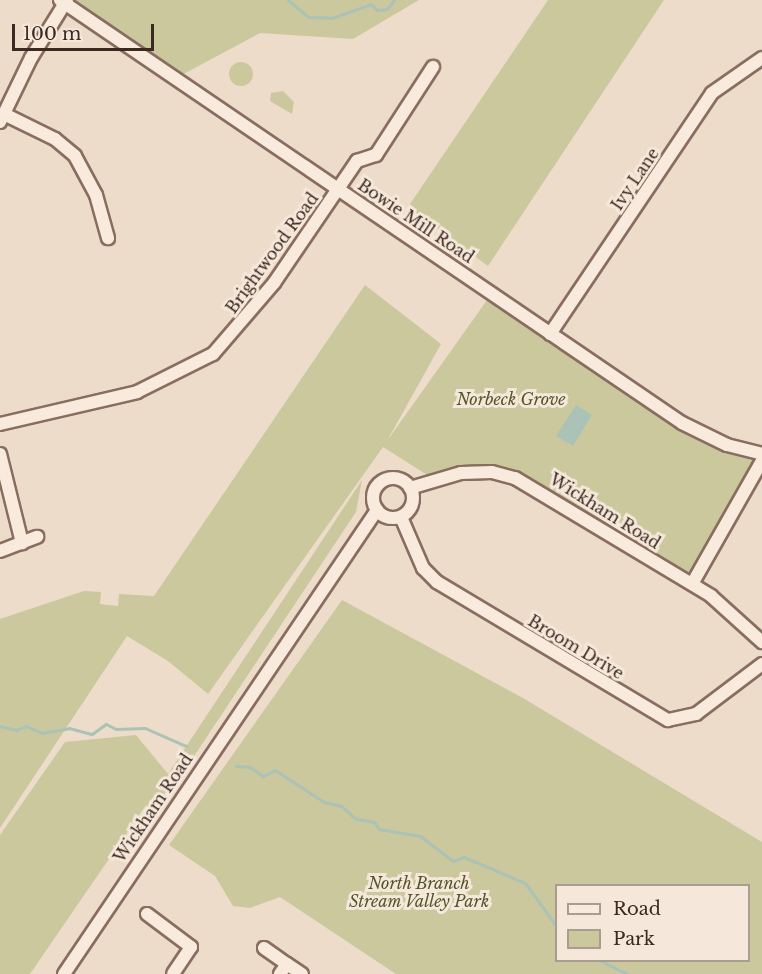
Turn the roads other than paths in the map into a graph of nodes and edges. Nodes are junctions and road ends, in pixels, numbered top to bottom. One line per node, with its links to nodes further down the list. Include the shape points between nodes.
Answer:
1 (64, 1): 4 (street); 5 (street, Bowie Mill Road)
2 (762, 58): 7 (street, Ivy Lane, via 712,93)
3 (433, 67): 5 (street, Brightwood Road, via 376,155 357,161)
4 (2, 118): 6 (street, via 55,139 75,156 96,195)
5 (338, 189): 7 (street, Bowie Mill Road); 8 (street, Brightwood Road, via 274,283 213,354 137,392)
6 (108, 238)
7 (550, 334): 10 (street, Bowie Mill Road, via 682,423 727,445)
8 (0, 424)
9 (0, 454): 16 (street)
10 (762, 454)
11 (762, 461): 18 (street)
12 (410, 488): 13 (street, via 400,480 382,482 374,491); 14 (street, via 412,504); 19 (street, Wickham Road, via 461,473 492,472 515,478)
13 (377, 510): 14 (street, via 390,518); 26 (street, Wickham Road, via 285,641 279,643 271,662)
14 (401, 516): 22 (street, Broom Drive, via 423,568 437,582 668,720 696,714)
15 (37, 537): 16 (street)
16 (22, 543): 17 (street)
17 (0, 551)
18 (706, 560): 19 (street, via 686,570); 20 (street)
19 (671, 571): 20 (street, Wickham Road)
20 (692, 584): 21 (street, Wickham Road)
21 (762, 642)
22 (762, 664)
23 (147, 914): 27 (street, via 191,947)
24 (264, 948): 25 (street)
25 (284, 969): 28 (street)
26 (64, 974)
27 (173, 974)
28 (302, 974)

